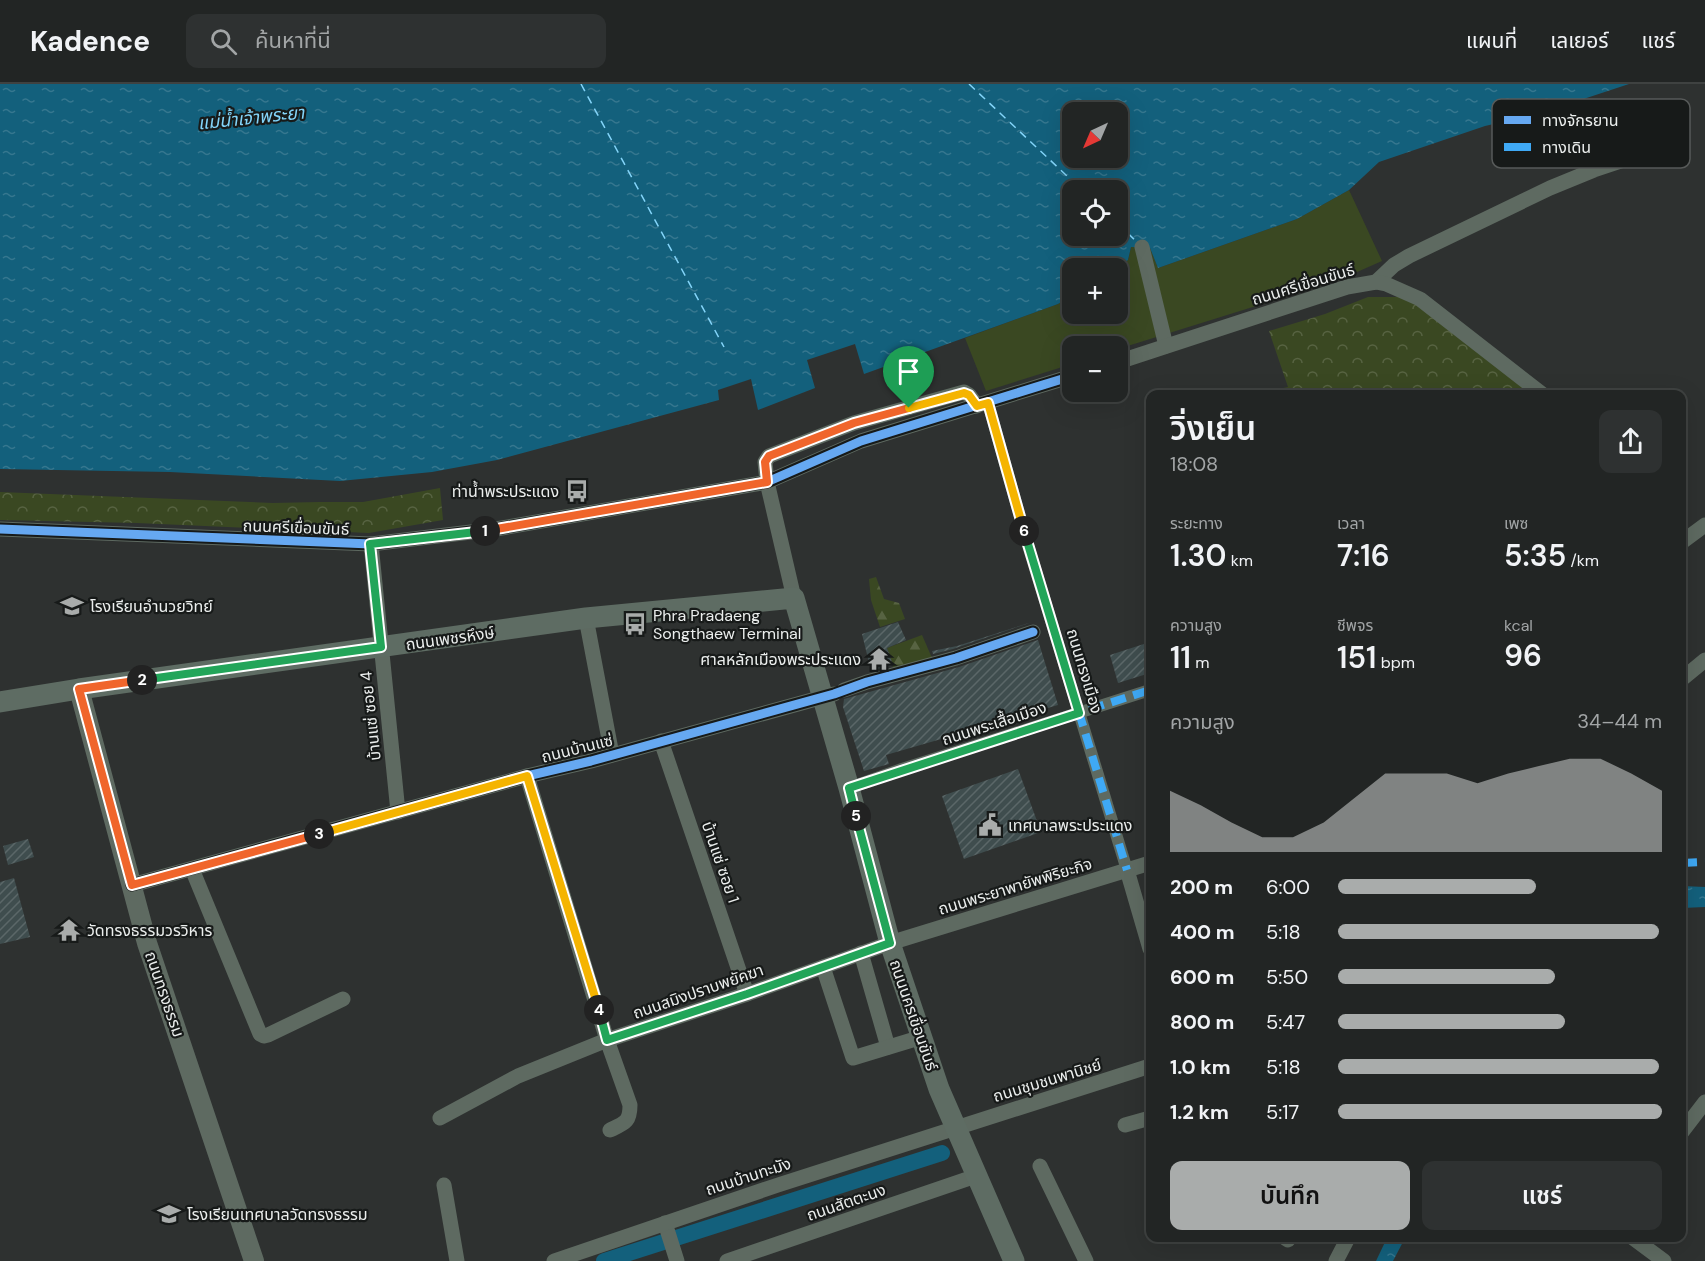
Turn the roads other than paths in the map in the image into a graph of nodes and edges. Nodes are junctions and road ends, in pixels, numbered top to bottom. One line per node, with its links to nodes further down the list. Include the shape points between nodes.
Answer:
1 (1600, 168): 3 (street, via 1409,256)
2 (1142, 247): 4 (street)
3 (1376, 282): 4 (street, ถนนศรีเขื่อนขันธ์, via 1347,287); 7 (street, ถนนศรีเขื่อนขันธ์, via 1420,299)
4 (1166, 346): 5 (street, ถนนศรีเขื่อนขันธ์)
5 (1128, 359)
6 (1062, 379): 8 (street, ถนนศรีเขื่อนขันธ์)
7 (1537, 390)
8 (982, 405): 9 (street, ถนนศรีเขื่อนขันธ์, via 861,441); 9 (street, via 964,393 854,423 769,456 765,462); 24 (street, ถนนทรงเมือง)
9 (767, 482): 13 (street, ถนนศรีเขื่อนขันธ์, via 496,530); 14 (street, ถนนนครเขื่อนขันธ์)
10 (1705, 525): 12 (street)
11 (0, 529): 13 (street, ถนนศรีเขื่อนขันธ์)
12 (1686, 539)
13 (370, 544): 17 (street, บ้านแซ่ ซอย 4)
14 (794, 598): 15 (main road, ถนนเพชรหึงษ์); 22 (main road, ถนนนครเขื่อนขันธ์)
15 (586, 618): 17 (main road, ถนนเพชรหึงษ์); 26 (street)
16 (1034, 632): 22 (street, ถนนบ้านแซ่)
17 (381, 647): 20 (main road, ถนนเพชรหึงษ์); 29 (street, บ้านแซ่ ซอย 4)
18 (1705, 660): 19 (street)
19 (1686, 676)
20 (79, 689): 23 (main road, ถนนเพชรหึงษ์); 33 (street, ถนนทรงธรรม)
21 (1146, 691): 24 (street, ถนนพระเสื้อเมือง)
22 (833, 694): 25 (street, ถนนบ้านแซ่); 28 (main road, ถนนนครเขื่อนขันธ์)
23 (0, 702)
24 (1079, 713): 28 (street, ถนนพระเสื้อเมือง); 32 (street, ถนนทรงเมือง)
25 (662, 741): 26 (street, ถนนบ้านแซ่); 38 (street, บ้านแซ่ ซอย 1)
26 (612, 755): 27 (street, ถนนบ้านแซ่)
27 (527, 776): 29 (street, ถนนบ้านแซ่); 41 (street)
28 (849, 788): 35 (main road, ถนนนครเขื่อนขันธ์)
29 (398, 812): 31 (street, ถนนบ้านแซ่)
30 (1146, 864): 32 (street, ถนนพระยาพายัพพิริยะกิจ)
31 (192, 869): 33 (street, ถนนบ้านแซ่); 39 (street, via 260,1034 268,1035)
32 (1127, 870): 34 (street, ถนนทรงเมือง); 35 (street, ถนนพระยาพายัพพิริยะกิจ)
33 (132, 885): 58 (street, ถนนทรงธรรม, via 147,943)
34 (1146, 935)
35 (890, 943): 36 (street, ถนนสมิงปราบพยัคฆา); 40 (main road, ถนนนครเขื่อนขันธ์)
36 (861, 953): 37 (street, ถนนสมิงปราบพยัคฆา); 42 (street)
37 (823, 967): 38 (street, ถนนสมิงปราบพยัคฆา); 42 (street, via 853,1058)
38 (747, 994): 41 (street, ถนนสมิงปราบพยัคฆา)
39 (343, 999)
40 (922, 1037): 42 (street); 49 (main road, ถนนนครเขื่อนขันธ์)
41 (607, 1040): 45 (street, ถนนสมิงปราบพยัคฆา, via 518,1076); 50 (street, via 630,1105 626,1122)
42 (888, 1047)
43 (1146, 1067): 49 (street, ถนนชุมชนพานิชย์)
44 (1705, 1102): 48 (street)
45 (440, 1118)
46 (1146, 1119): 47 (street)
47 (1125, 1125)
48 (1686, 1127)
49 (955, 1128): 52 (main road, ถนนนครเขื่อนขันธ์); 54 (street, ถนนบ้านทะมัง)
50 (610, 1130)
51 (1040, 1166): 63 (street)
52 (976, 1176): 61 (street, ถนนสัตตะนง); 62 (main road, ถนนนครเขื่อนขันธ์)
53 (444, 1185): 59 (street)
54 (666, 1227): 57 (street); 60 (street, ถนนบ้านทะมัง)
55 (1346, 1242): 64 (street)
56 (1638, 1242): 65 (street)
57 (675, 1256)
58 (254, 1261)
59 (457, 1261)
60 (554, 1261)
61 (727, 1261)
62 (1014, 1261)
63 (1086, 1261)
64 (1336, 1261)
65 (1664, 1261)

